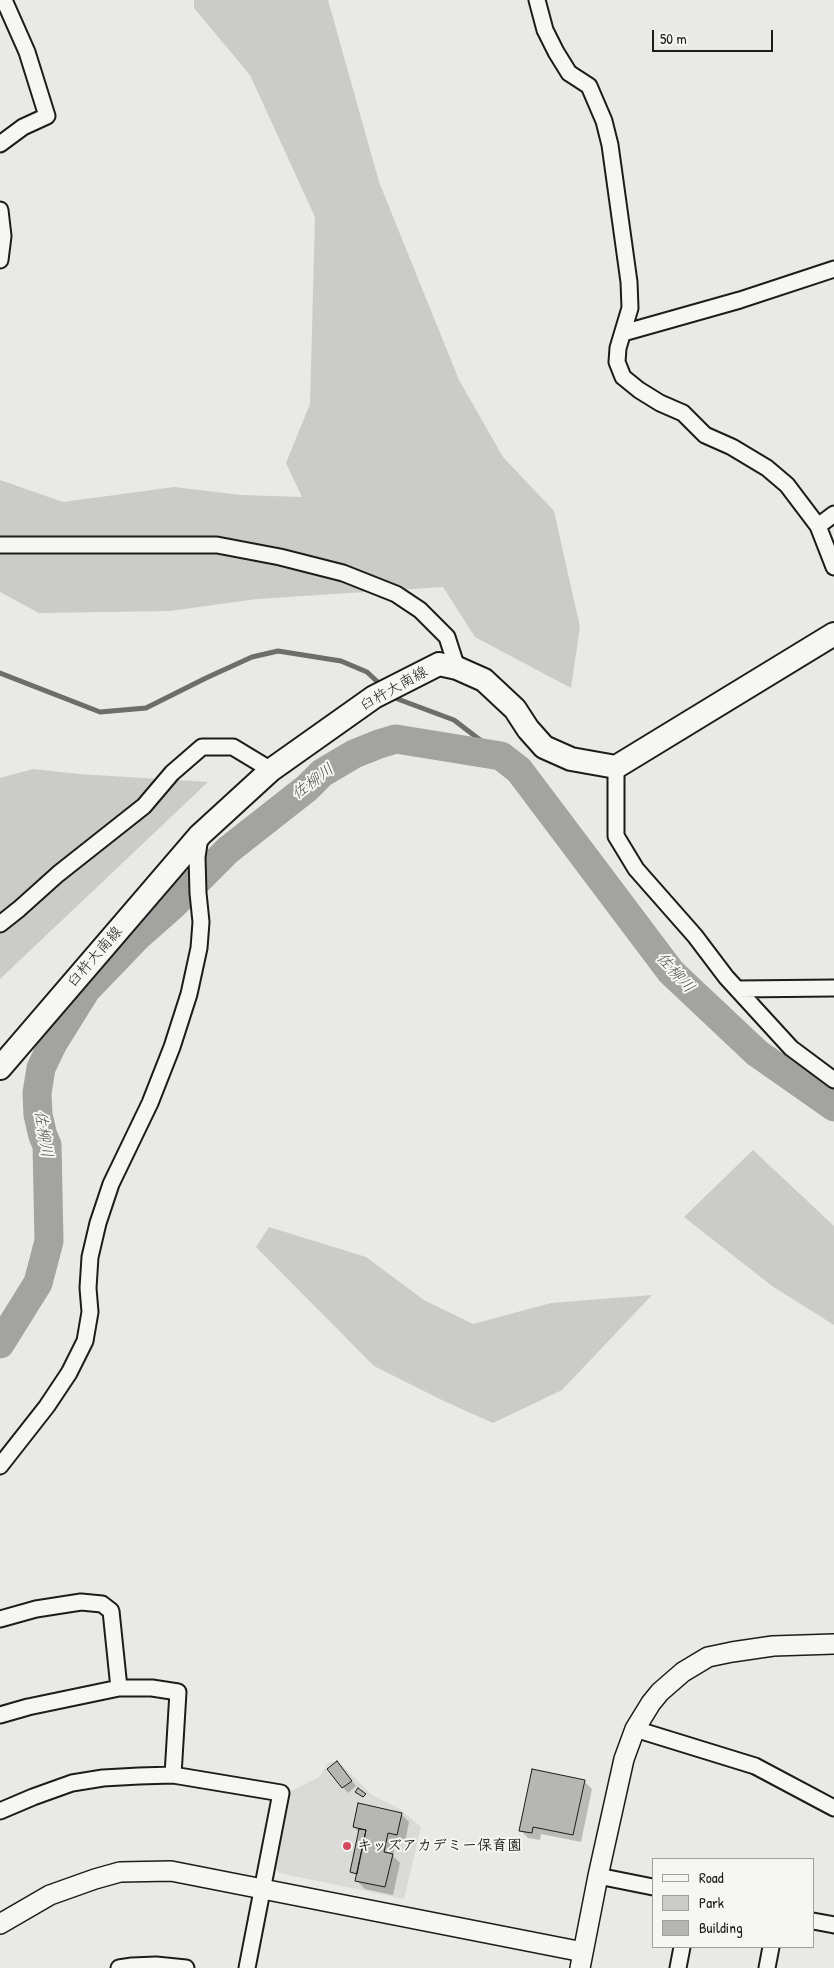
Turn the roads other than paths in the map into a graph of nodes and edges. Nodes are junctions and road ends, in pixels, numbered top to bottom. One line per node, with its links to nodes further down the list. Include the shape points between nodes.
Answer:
1 (4, 0): 3 (street, via 27,52 47,116 23,127)
2 (537, 0): 7 (street, via 545,30 556,52 569,72 589,86 604,121 630,282 630,308)
3 (0, 144)
4 (0, 210): 5 (street, via 3,236)
5 (0, 260)
6 (834, 270): 7 (street)
7 (623, 333): 9 (street, via 618,362 623,377 660,403 683,413 705,435 767,468 787,485)
8 (834, 514): 9 (street)
9 (818, 526): 11 (street)
10 (0, 545): 13 (street, via 217,545 343,573 396,594 420,610 447,638)
11 (834, 567)
12 (834, 634): 14 (main road)
13 (458, 668): 14 (main road, 臼杵大南線, via 484,680 514,709 544,747 571,759); 15 (main road, 臼杵大南線, via 440,664 374,697)
14 (616, 767): 19 (street, via 616,836 636,869)
15 (271, 770): 16 (main road, 臼杵大南線); 17 (street, via 233,747 202,747 172,773 144,806)
16 (200, 835): 20 (main road, 臼杵大南線); 22 (street, via 197,857 201,922 189,994 157,1087 111,1184 98,1223 90,1257 90,1312 85,1340 70,1373)
17 (0, 924)
18 (834, 988): 19 (street)
19 (738, 989): 21 (street, via 791,1048)
20 (0, 1068)
21 (834, 1080)
22 (0, 1466)
23 (0, 1619): 25 (street, via 36,1608 81,1602 102,1604 111,1611)
24 (834, 1644): 27 (street, via 773,1646 708,1658 683,1672 660,1692)
25 (120, 1688): 26 (street); 28 (street, via 178,1692)
26 (0, 1715)
27 (635, 1729): 29 (street, via 755,1766); 31 (street, via 624,1759)
28 (173, 1775): 30 (street, via 103,1778 72,1783); 33 (street, via 281,1793)
29 (834, 1808)
30 (0, 1811)
31 (598, 1876): 32 (street); 39 (street)
32 (652, 1887)
33 (262, 1888): 35 (street, via 171,1870 120,1872 50,1895); 39 (street); 42 (street)
34 (814, 1921): 36 (street)
35 (0, 1924)
36 (834, 1925)
37 (682, 1948): 43 (street)
38 (772, 1948): 44 (street)
39 (582, 1960)
40 (119, 1968): 41 (street, via 156,1965)
41 (186, 1968)
42 (247, 1968)
43 (678, 1968)
44 (767, 1968)

